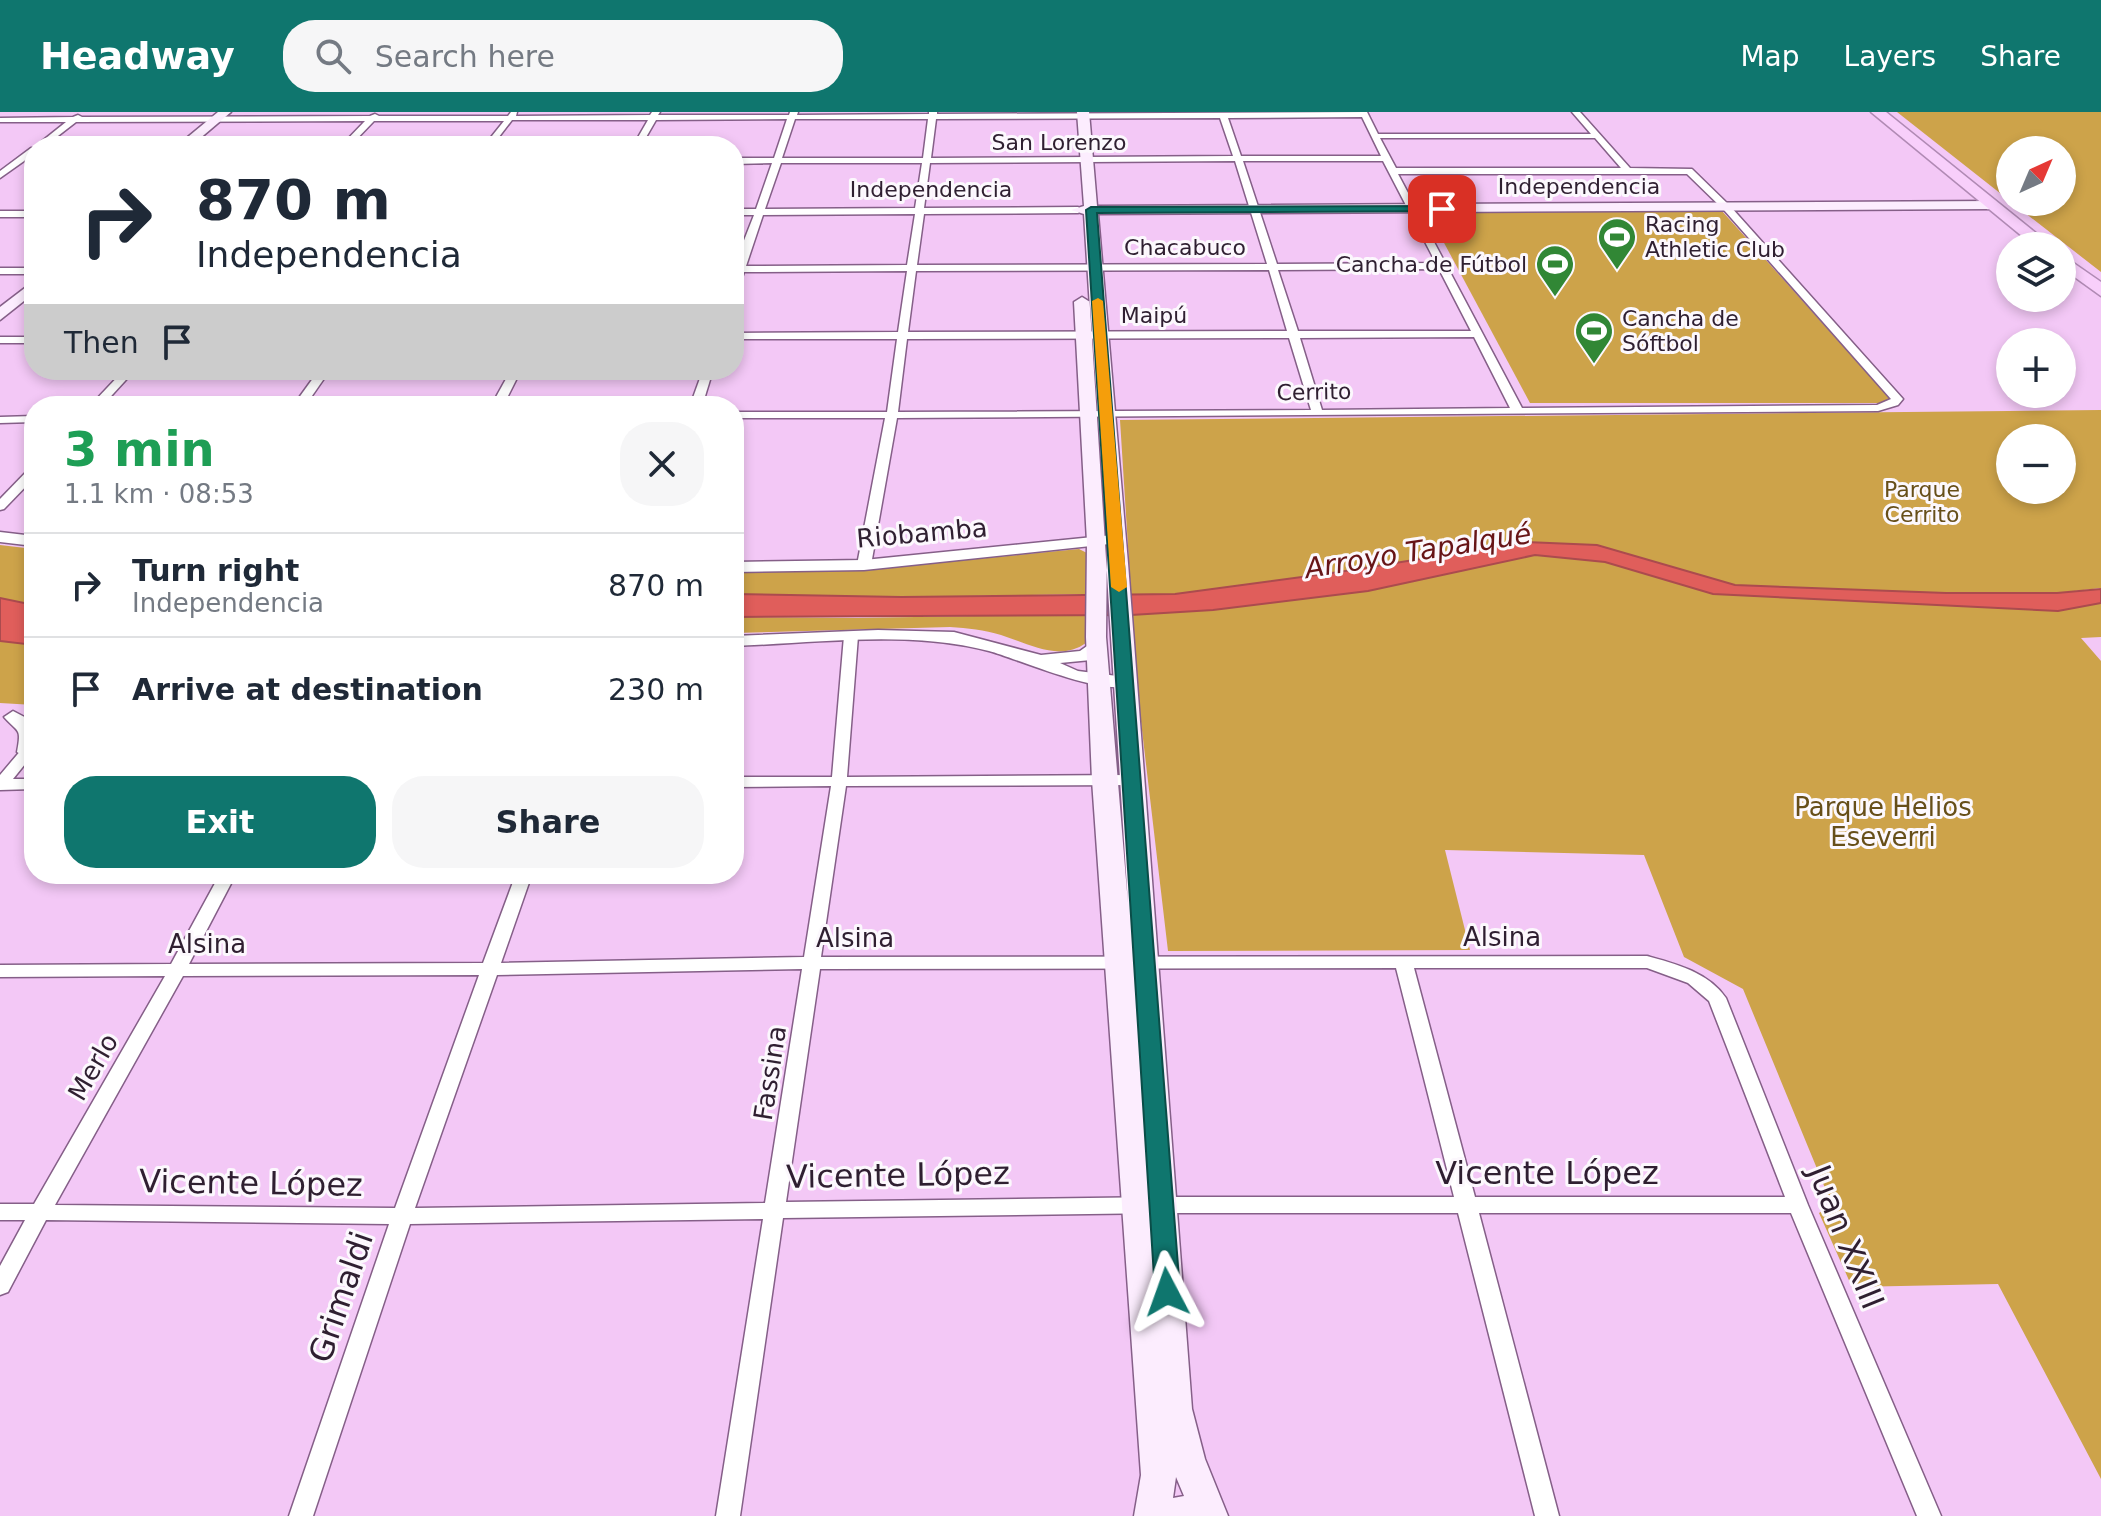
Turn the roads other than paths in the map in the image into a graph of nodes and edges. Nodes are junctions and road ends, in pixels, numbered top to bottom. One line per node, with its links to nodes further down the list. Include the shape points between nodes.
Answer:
1 (86, 112): 13 (street)
2 (1576, 112): 22 (street)
3 (1878, 112): 36 (highway)
4 (1364, 113): 8 (street); 21 (street)
5 (792, 114): 6 (street); 12 (street); 29 (street)
6 (932, 114): 7 (street); 26 (street)
7 (1077, 114): 8 (street); 27 (main road)
8 (1222, 114): 25 (street)
9 (226, 115): 10 (street); 13 (street); 16 (main road); 17 (main road)
10 (375, 115): 11 (street); 18 (street)
11 (513, 115): 12 (street); 19 (street)
12 (654, 115): 20 (street)
13 (76, 119): 14 (street); 15 (street)
14 (0, 120)
15 (53, 136)
16 (197, 136)
17 (206, 136)
18 (355, 136)
19 (496, 136)
20 (642, 136)
21 (1376, 136): 22 (street); 24 (street)
22 (1597, 136): 33 (street)
23 (24, 158): 30 (street)
24 (1384, 158): 25 (street, San Lorenzo); 34 (street)
25 (1238, 159): 27 (street, San Lorenzo); 38 (street)
26 (928, 160): 27 (street, San Lorenzo); 29 (street, San Lorenzo); 40 (street)
27 (1081, 160): 41 (main road)
28 (744, 161): 29 (street, San Lorenzo)
29 (778, 161): 43 (street)
30 (18, 162): 31 (street); 32 (street); 35 (street)
31 (24, 162)
32 (0, 163)
33 (1627, 170): 34 (street); 37 (street, via 1689,171)
34 (1392, 171): 39 (street)
35 (0, 175)
36 (1993, 205): 37 (main road, Independencia); 46 (highway)
37 (1727, 208): 39 (main road, Independencia); 70 (street, Cerrito, via 1896,396 1894,403 1878,408)
38 (1255, 209): 39 (main road, Independencia); 41 (main road, Independencia); 49 (street)
39 (1411, 209): 48 (street)
40 (920, 210): 41 (street, Independencia); 43 (street, Independencia); 52 (street)
41 (1085, 210): 50 (main road)
42 (744, 212): 43 (street, Independencia)
43 (760, 212): 47 (street)
44 (0, 214): 45 (street)
45 (24, 214)
46 (2027, 232)
47 (744, 252)
48 (1444, 266): 49 (street, Chacabuco); 62 (street)
49 (1273, 267): 50 (street, Chacabuco); 61 (street)
50 (1087, 268): 52 (street, Chacabuco); 64 (main road)
51 (744, 269): 52 (street, Chacabuco)
52 (911, 269): 63 (street)
53 (0, 271): 54 (street)
54 (24, 271)
55 (2076, 271): 57 (highway)
56 (24, 279): 59 (main road)
57 (2101, 291)
58 (24, 294): 60 (main road)
59 (0, 299)
60 (0, 315)
61 (1293, 334): 62 (street, Maipú); 64 (street, Maipú); 71 (street)
62 (1479, 334): 70 (street)
63 (904, 335): 64 (street, Maipú); 65 (street, Maipú); 72 (street)
64 (1092, 335): 74 (main road)
65 (744, 336)
66 (0, 340): 67 (street)
67 (24, 340)
68 (121, 380): 69 (street)
69 (105, 396)
70 (1517, 410): 71 (street, Cerrito)
71 (1317, 412): 74 (street, Cerrito)
72 (892, 414): 73 (street, Cerrito); 74 (street, Cerrito); 83 (street)
73 (744, 415)
74 (1097, 415): 81 (main road)
75 (24, 419): 76 (street)
76 (0, 420)
77 (24, 481): 78 (street)
78 (0, 506)
79 (0, 537): 80 (street)
80 (24, 540)
81 (1105, 541): 82 (main road); 83 (street, Riobamba)
82 (1108, 564): 87 (main road); 89 (main road, via 1122,640)
83 (864, 565): 84 (street, Riobamba)
84 (744, 567)
85 (851, 636): 86 (street); 88 (street, via 954,637); 93 (street, Fassina)
86 (744, 641)
87 (1096, 641): 88 (street, via 1085,656 1069,660); 89 (main road)
88 (1028, 656): 89 (street, via 1074,676)
89 (1112, 681): 91 (main road)
90 (24, 757): 95 (street)
91 (1117, 780): 93 (street); 100 (main road)
92 (744, 782): 93 (street)
93 (839, 782): 98 (street, Fassina)
94 (24, 784): 95 (street)
95 (0, 785)
96 (223, 884): 103 (street, Merlo)
97 (521, 884): 101 (street, Grimaldi)
98 (813, 963): 100 (street, Alsina); 101 (street, Alsina); 108 (street, Fassina)
99 (1404, 963): 100 (street, Alsina); 104 (street, Alsina, via 1647,962); 106 (street)
100 (1134, 965): 105 (main road)
101 (492, 969): 103 (street, Alsina); 111 (street, Grimaldi)
102 (0, 971): 103 (street, Alsina)
103 (179, 971): 110 (street, Merlo)
104 (1705, 984): 107 (street, Juan XXIII, via 1717,998)
105 (1150, 1205): 106 (street, Vicente López); 108 (street, Vicente López); 115 (main road, via 1159,1475); 118 (main road, via 1175,1409 1187,1459)
106 (1466, 1205): 107 (street, Vicente López); 119 (street)
107 (1798, 1205): 120 (street, Juan XXIII)
108 (774, 1209): 111 (street, Vicente López); 114 (street, Fassina)
109 (0, 1212): 110 (street, Vicente López)
110 (39, 1212): 111 (street, Vicente López); 112 (street, Merlo)
111 (402, 1216): 113 (street, Grimaldi)
112 (0, 1286)
113 (301, 1516)
114 (728, 1516)
115 (1152, 1516)
116 (1162, 1516): 117 (main road)
117 (1200, 1516)
118 (1210, 1516)
119 (1547, 1516)
120 (1929, 1516)

